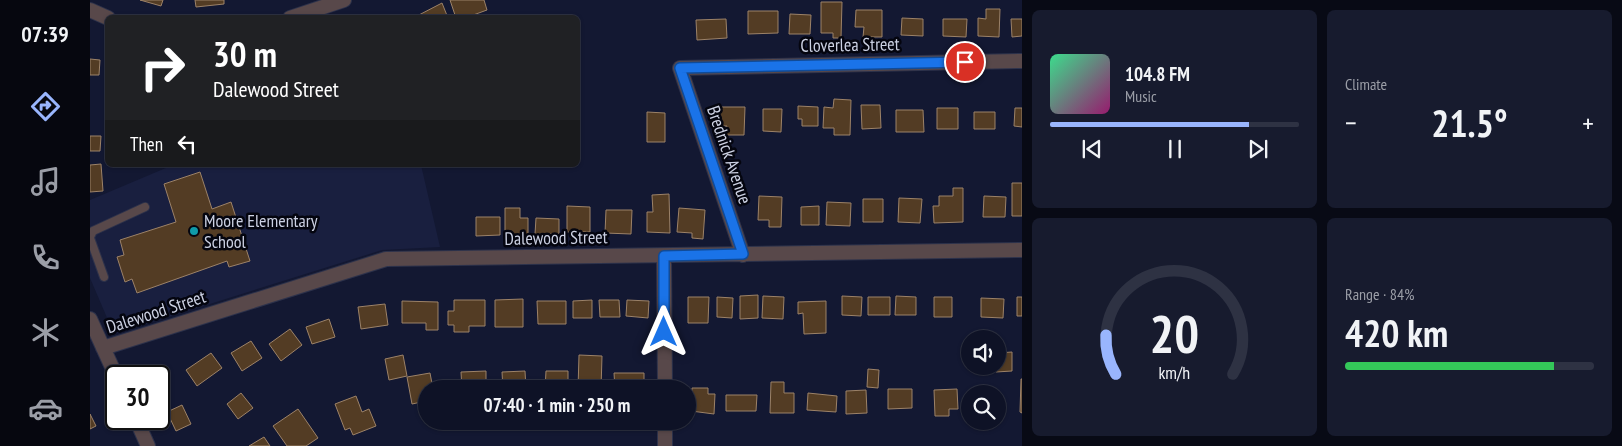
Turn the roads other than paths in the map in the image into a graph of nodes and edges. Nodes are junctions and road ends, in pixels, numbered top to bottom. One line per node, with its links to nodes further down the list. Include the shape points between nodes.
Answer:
1 (344, 0): 3 (street)
2 (90, 10): 4 (street)
3 (299, 15)
4 (105, 17)
5 (1022, 61): 6 (street, Cloverlea Street)
6 (680, 68): 10 (street, Brednick Avenue)
7 (145, 207): 8 (lane, via 93,231)
8 (90, 238): 11 (lane)
9 (1022, 250): 10 (street, Dalewood Street)
10 (743, 254): 12 (street, Dalewood Street)
11 (93, 256): 13 (lane)
12 (664, 256): 15 (street, Dalewood Street, via 386,259); 17 (street)
13 (104, 277)
14 (90, 319): 15 (street)
15 (104, 348): 16 (street)
16 (111, 365)
17 (665, 380)
18 (141, 430): 20 (street)
19 (665, 430): 21 (street)
20 (148, 446)
21 (665, 446)

